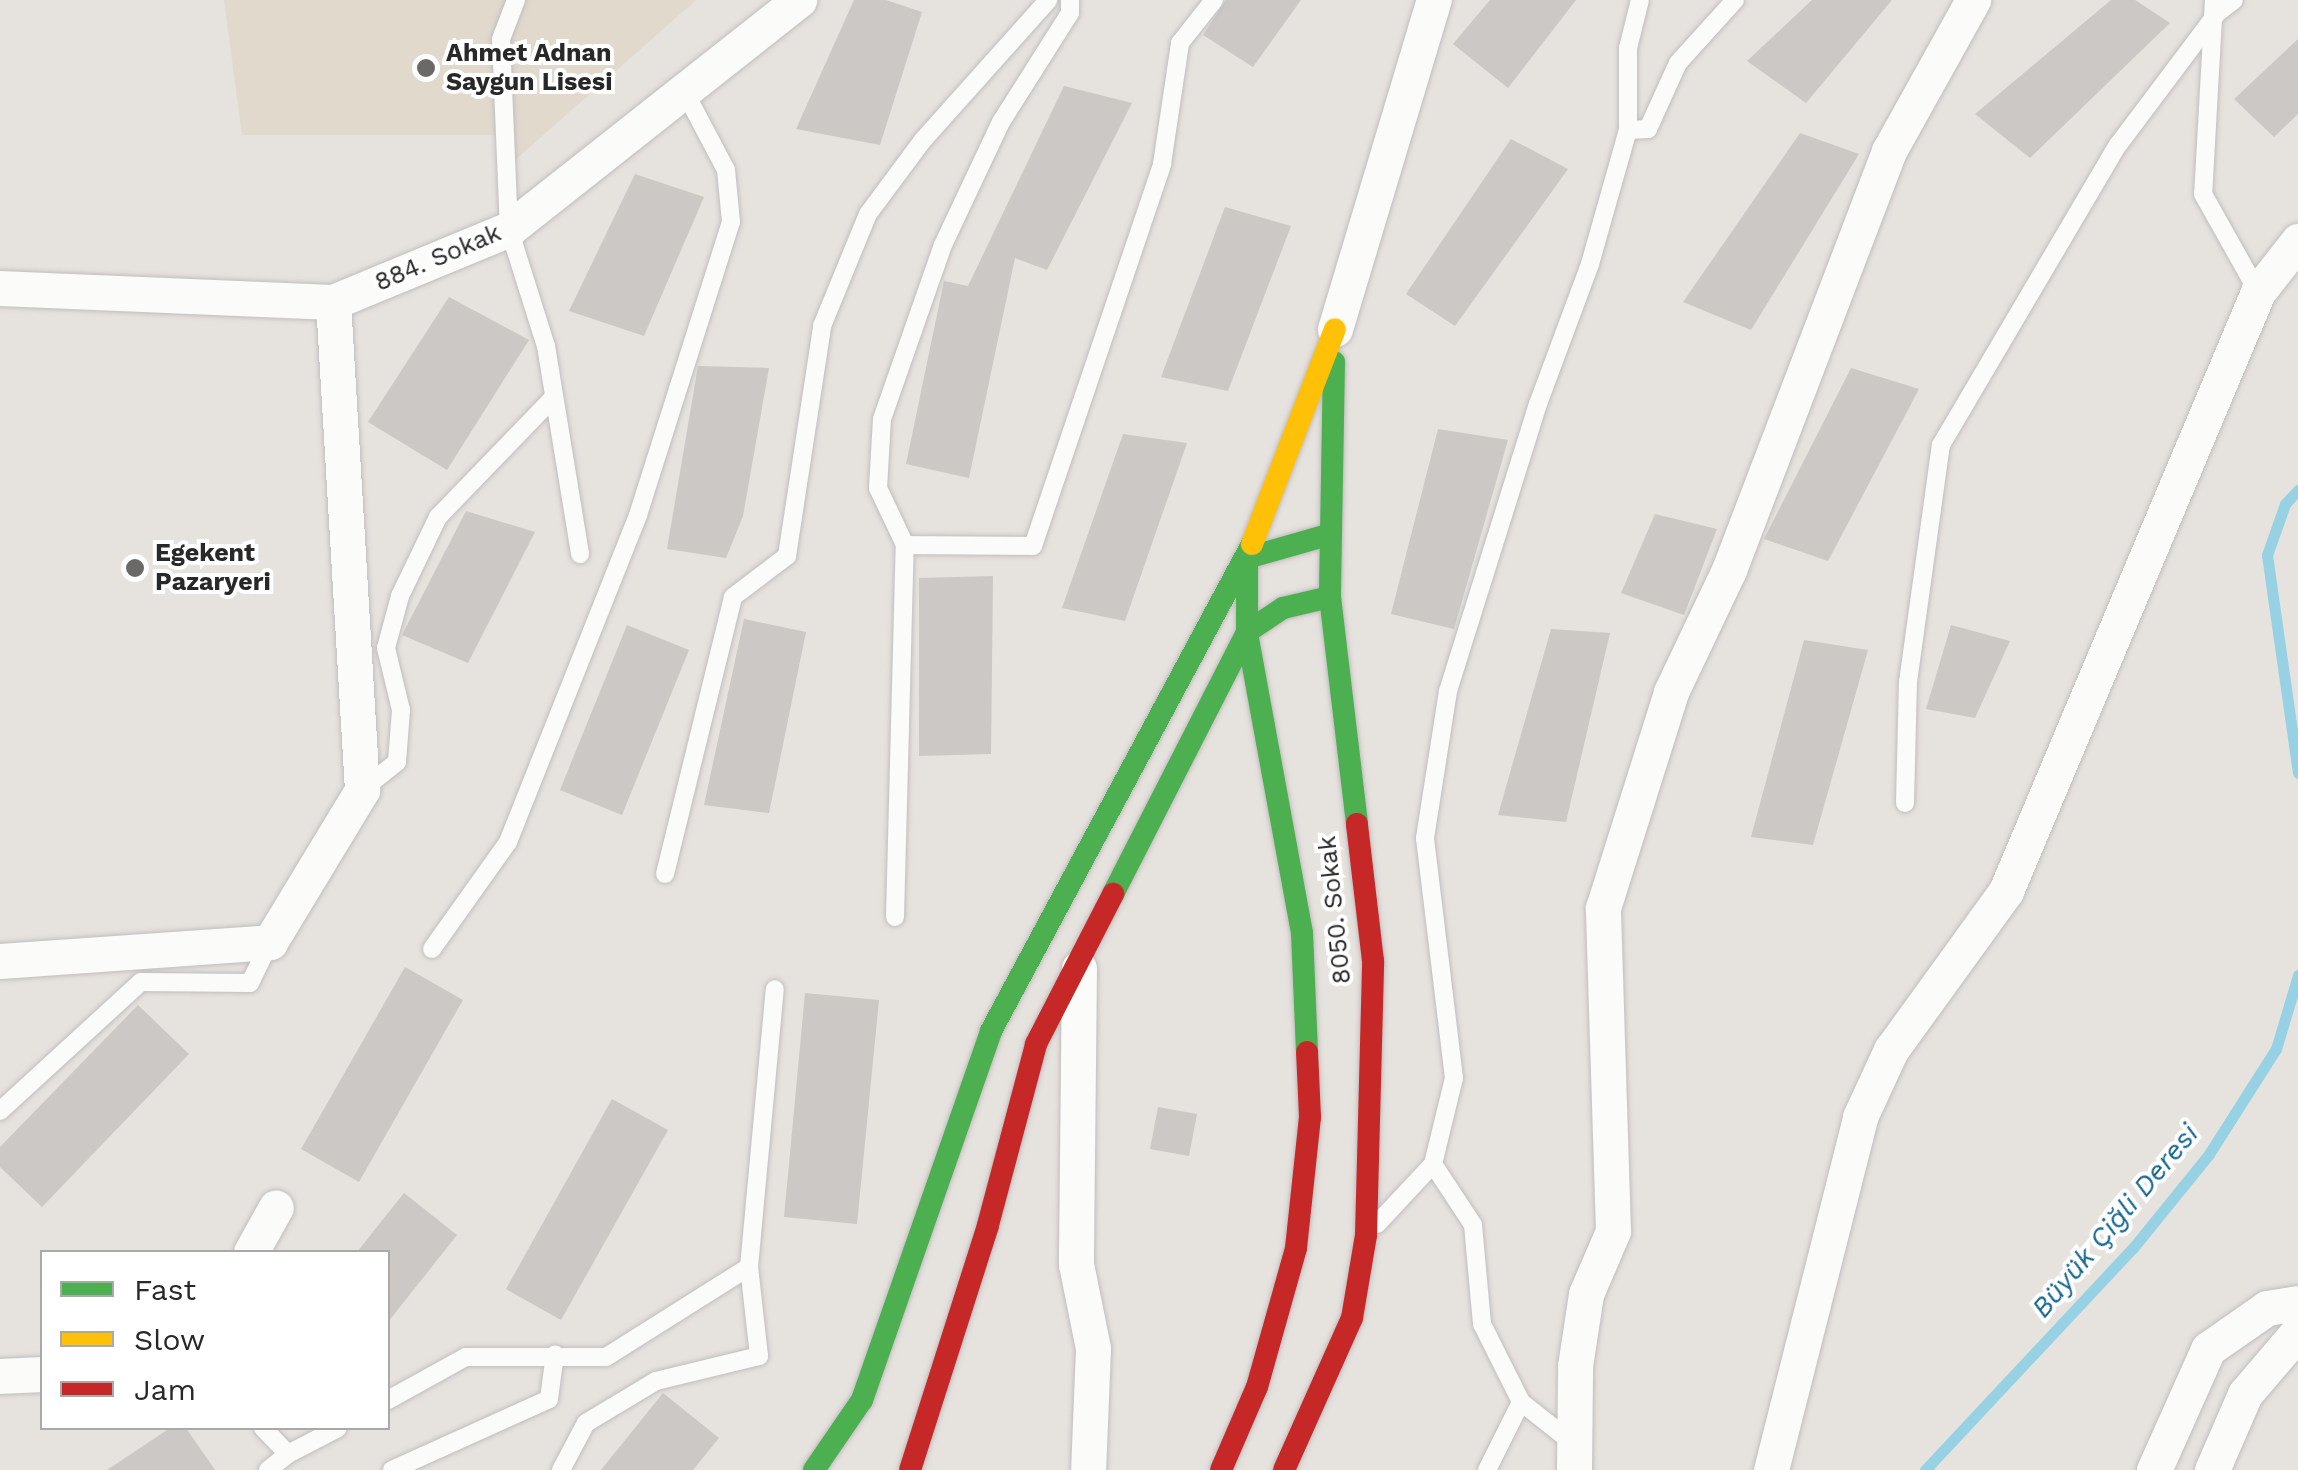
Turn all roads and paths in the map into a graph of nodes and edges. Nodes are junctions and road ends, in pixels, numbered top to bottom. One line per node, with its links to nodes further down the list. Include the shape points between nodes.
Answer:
1 (516, 0): 14 (lane, via 502,39)
2 (799, 0): 12 (street, 884. Sokak)
3 (1048, 0): 29 (lane, via 868,214 822,326 787,556 733,597)
4 (1070, 0): 22 (lane, via 1070,13 1001,122 942,245 882,419 878,488)
5 (1214, 0): 22 (lane, via 1180,43 1162,164 1033,546)
6 (1434, 0): 19 (street)
7 (1640, 0): 13 (lane, via 1628,48)
8 (1735, 0): 13 (lane, via 1678,63 1648,128)
9 (1973, 0): 52 (street, via 1889,151 1729,570 1672,692 1603,908 1613,1231 1586,1294)
10 (2234, 0): 11 (lane)
11 (2216, 7): 17 (lane, via 2203,194); 28 (lane, via 2118,145 1940,446 1908,682)
12 (686, 94): 14 (street, 884. Sokak); 32 (lane, via 726,170 731,222 638,515 508,842)
13 (1628, 130): 37 (lane, via 1448,690 1425,838 1454,1078)
14 (509, 229): 18 (street, 884. Sokak); 20 (lane, via 546,346)
15 (2298, 241): 17 (street)
16 (0, 288): 18 (street, 884. Sokak)
17 (2258, 292): 62 (street, via 2006,890 1891,1050 1860,1117)
18 (333, 302): 27 (street)
19 (1335, 329): 21 (street, 8050. Sokak); 24 (street)
20 (554, 398): 23 (lane); 27 (lane, via 438,517 400,596 386,648 401,710 396,762)
21 (1330, 534): 24 (street); 25 (street, 8050. Sokak)
22 (905, 544): 30 (lane)
23 (580, 554)
24 (1247, 558): 26 (street, 8050. Sokak); 56 (street, via 991,1031 862,1400)
25 (1330, 598): 26 (street, via 1283,608); 39 (street, 8050. Sokak, via 1373,960)
26 (1247, 632): 34 (street, via 1147,818); 59 (street, 8050. Sokak, via 1302,933 1310,1117 1296,1248 1257,1387)
27 (362, 790): 31 (street)
28 (1905, 803)
29 (665, 874)
30 (894, 917)
31 (270, 942): 33 (street); 36 (lane, via 250,983 141,982)
32 (432, 949)
33 (0, 961)
34 (1079, 966): 57 (street, via 1036,1044 988,1225); 58 (street, via 1076,1264 1093,1348)
35 (775, 989): 41 (lane)
36 (0, 1111)
37 (1433, 1164): 39 (lane); 48 (lane, via 1473,1225 1482,1324)
38 (276, 1207): 40 (street)
39 (1366, 1236): 60 (street, 8050. Sokak, via 1352,1318)
40 (252, 1250)
41 (749, 1268): 44 (lane, via 606,1357); 55 (lane, via 759,1356 656,1381 586,1423)
42 (2298, 1303): 63 (street, via 2267,1308 2208,1349)
43 (2298, 1332): 64 (street, via 2245,1394)
44 (554, 1354): 47 (lane, via 466,1357); 54 (lane, via 550,1399)
45 (40, 1374): 46 (street)
46 (0, 1376)
47 (390, 1399)
48 (1521, 1402): 52 (lane); 61 (lane)
49 (264, 1430): 51 (lane)
50 (334, 1430): 51 (lane)
51 (288, 1454): 53 (lane)
52 (1574, 1456)
53 (268, 1470)
54 (392, 1470)
55 (562, 1470)
56 (814, 1470)
57 (910, 1470)
58 (1088, 1470)
59 (1221, 1470)
60 (1284, 1470)
61 (1487, 1470)
62 (1771, 1470)
63 (2154, 1470)
64 (2212, 1470)

